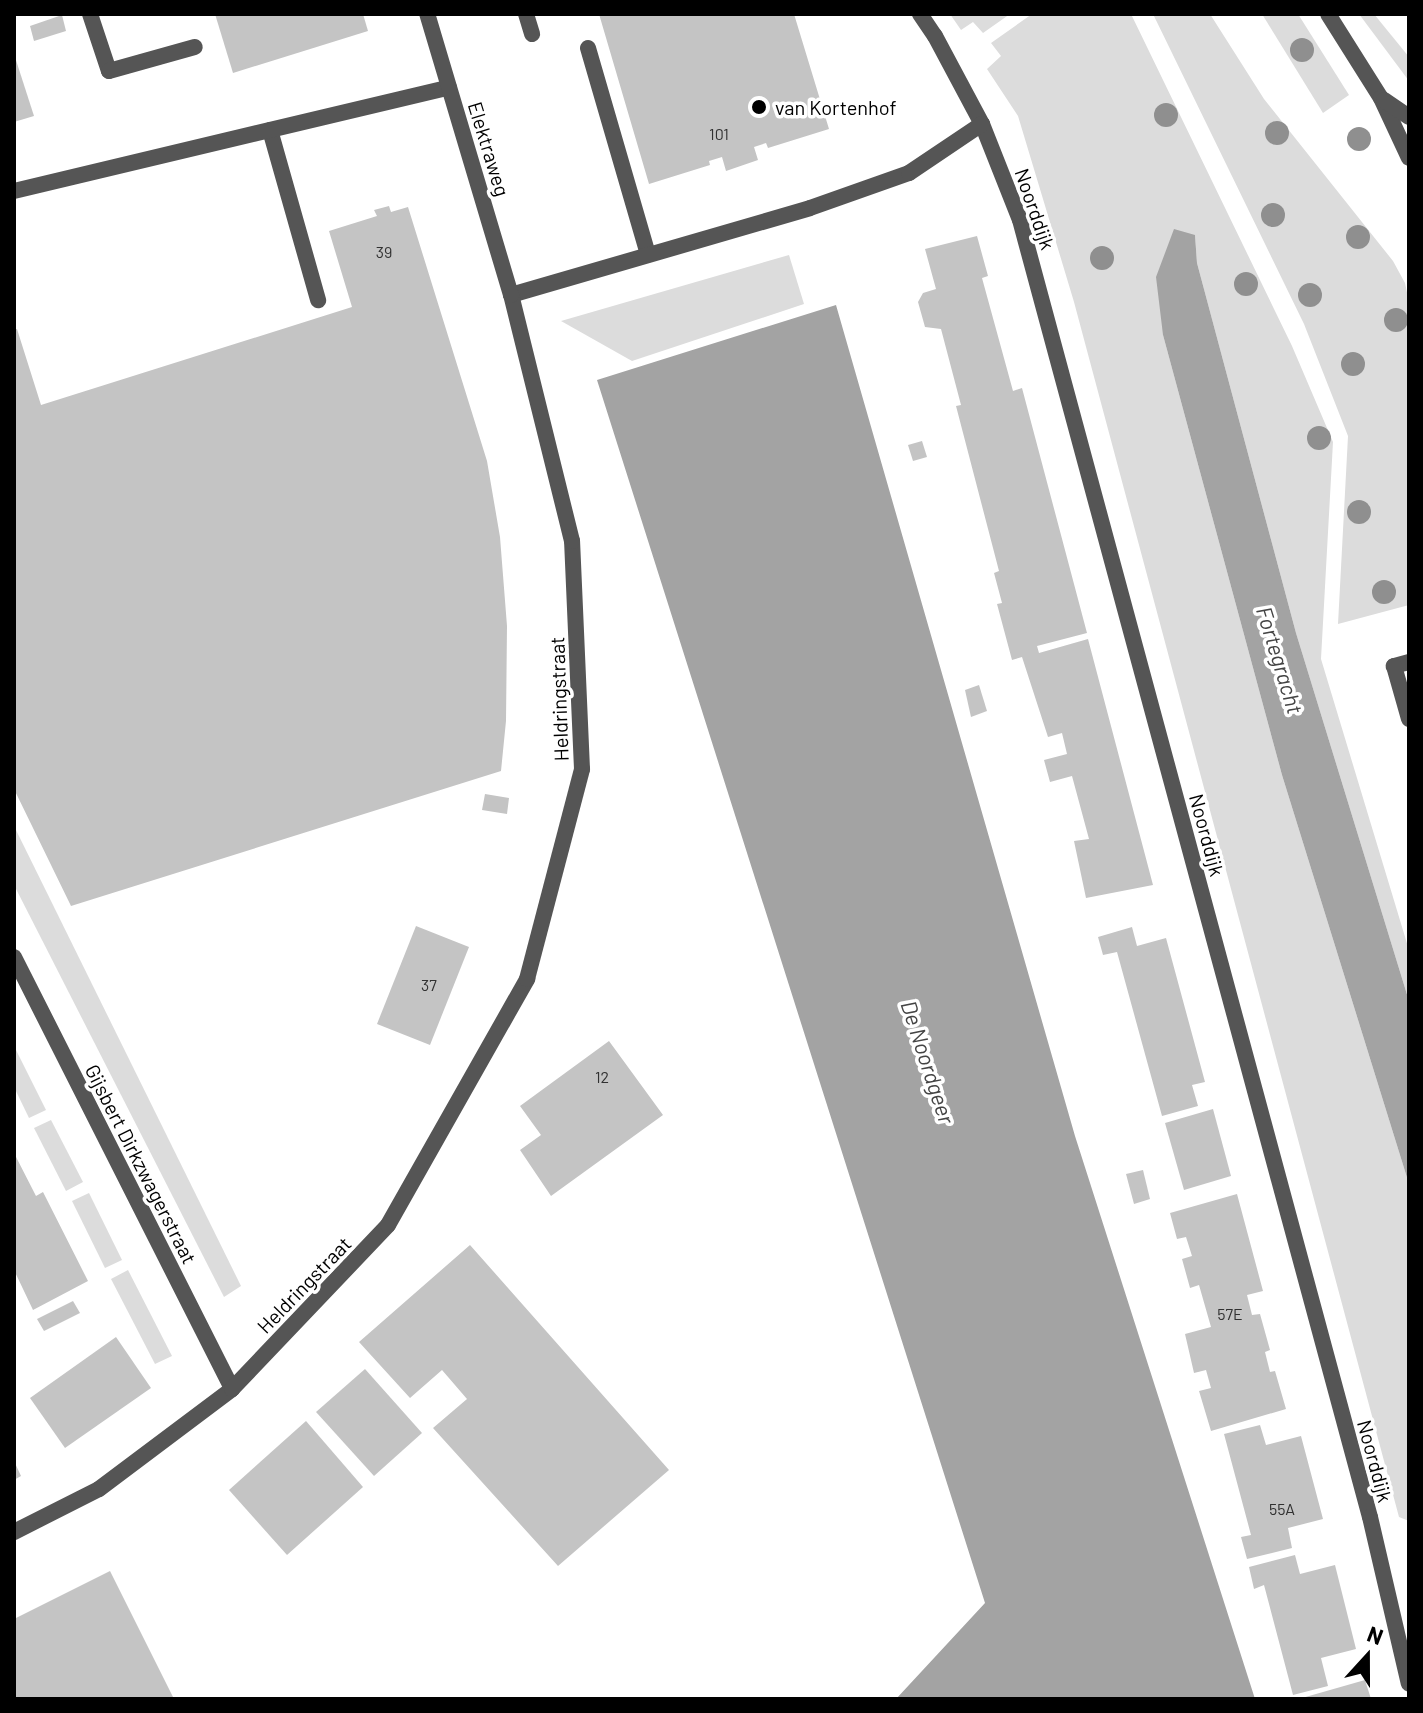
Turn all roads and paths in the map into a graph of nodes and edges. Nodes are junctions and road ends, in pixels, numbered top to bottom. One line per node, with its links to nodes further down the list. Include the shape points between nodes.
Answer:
1 (90, 14): 7 (street, via 109,71)
2 (427, 14): 9 (street, Elektraweg)
3 (526, 14): 6 (street)
4 (920, 14): 12 (street, Noorddijk)
5 (1328, 14): 10 (street)
6 (532, 34)
7 (195, 47)
8 (588, 48): 16 (street)
9 (449, 87): 13 (street); 17 (street, Elektraweg)
10 (1381, 98): 11 (street); 14 (street)
11 (1409, 117)
12 (982, 124): 16 (street, via 909,173 810,208); 24 (street, Noorddijk, via 1020,220 1050,325 1366,1502)
13 (270, 130): 15 (street); 18 (street)
14 (1409, 158)
15 (14, 191)
16 (648, 254): 17 (street)
17 (511, 295): 22 (street, Heldringstraat, via 572,541 582,769 527,979 396,1212)
18 (318, 300)
19 (1409, 662): 20 (street, via 1394,666)
20 (1409, 719)
21 (14, 957): 22 (street, Gijsbert Dirkzwagerstraat)
22 (232, 1389): 23 (street, Heldringstraat, via 99,1489)
23 (14, 1532)
24 (1409, 1684)

